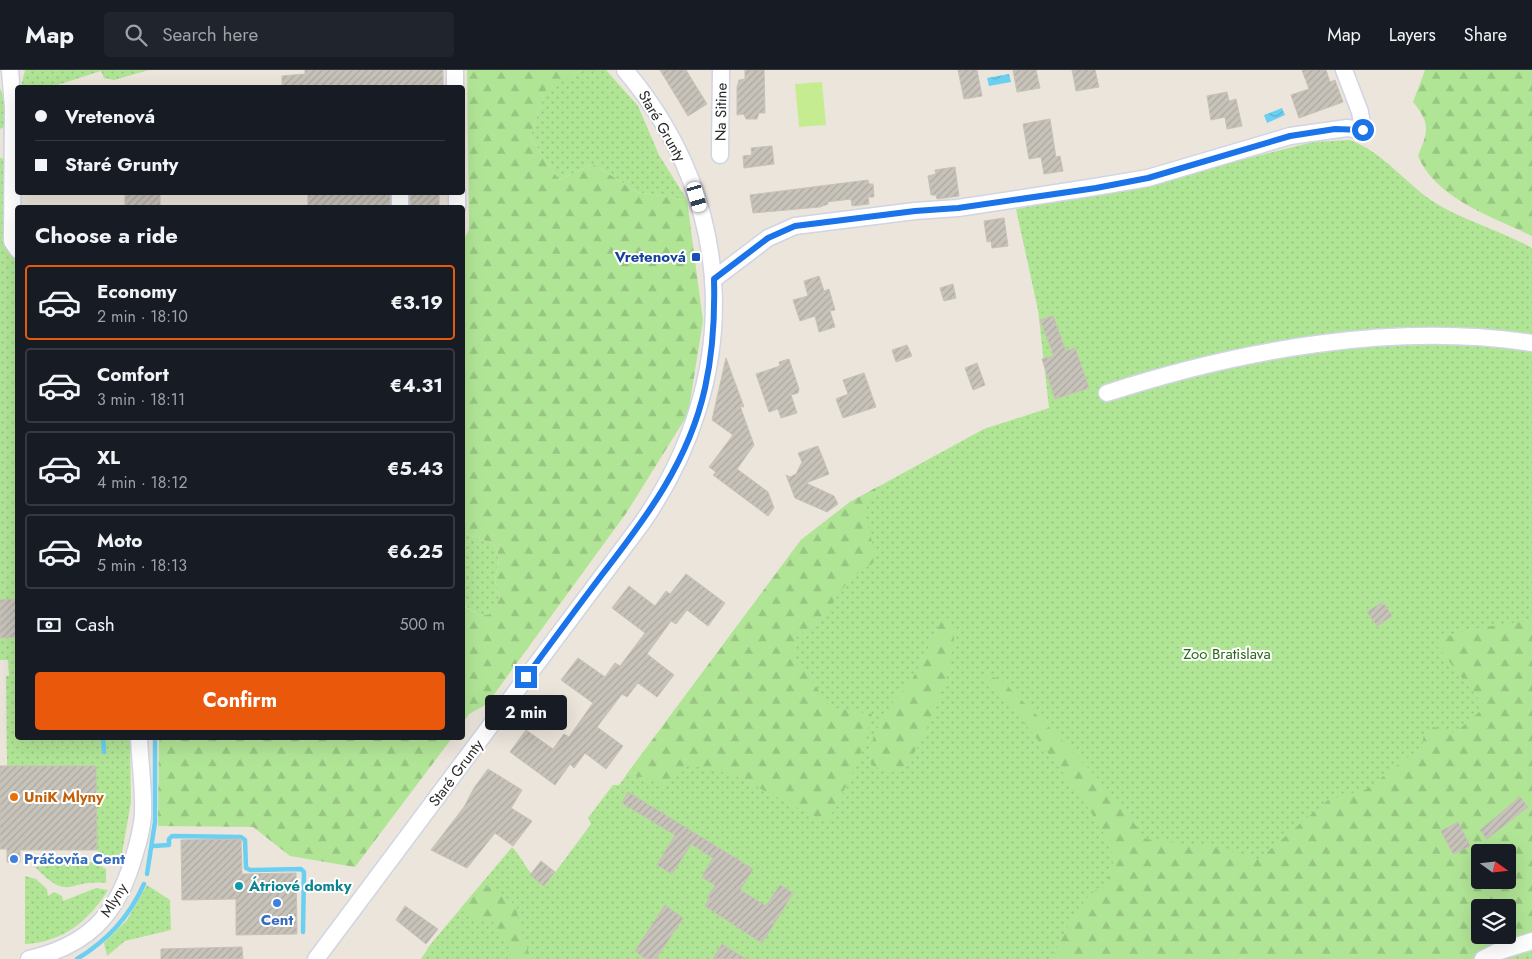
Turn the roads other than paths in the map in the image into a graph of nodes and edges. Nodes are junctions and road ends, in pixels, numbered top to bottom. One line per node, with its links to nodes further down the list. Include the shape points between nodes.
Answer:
1 (10, 70): 7 (street)
2 (455, 70): 6 (street)
3 (625, 70): 10 (street, Staré Grunty, via 658,113 689,174 704,220)
4 (721, 70): 8 (street, Na Sitine)
5 (1344, 70): 10 (street, via 1360,112 1363,130 1347,128 1290,136 1148,178 1096,188 958,208 795,226 768,238)
6 (455, 85)
7 (6, 135): 9 (street)
8 (720, 155)
9 (15, 233)
10 (714, 279): 16 (street, Staré Grunty, via 715,319 705,389 686,448 660,497)
11 (1532, 343): 12 (street, via 1430,337 1334,343 1200,366)
12 (1108, 393)
13 (139, 740): 15 (street, Mlyny, via 143,814 138,846 125,888 103,920 74,943)
14 (1532, 941): 17 (street)
15 (29, 959)
16 (316, 959)
17 (1483, 959)

